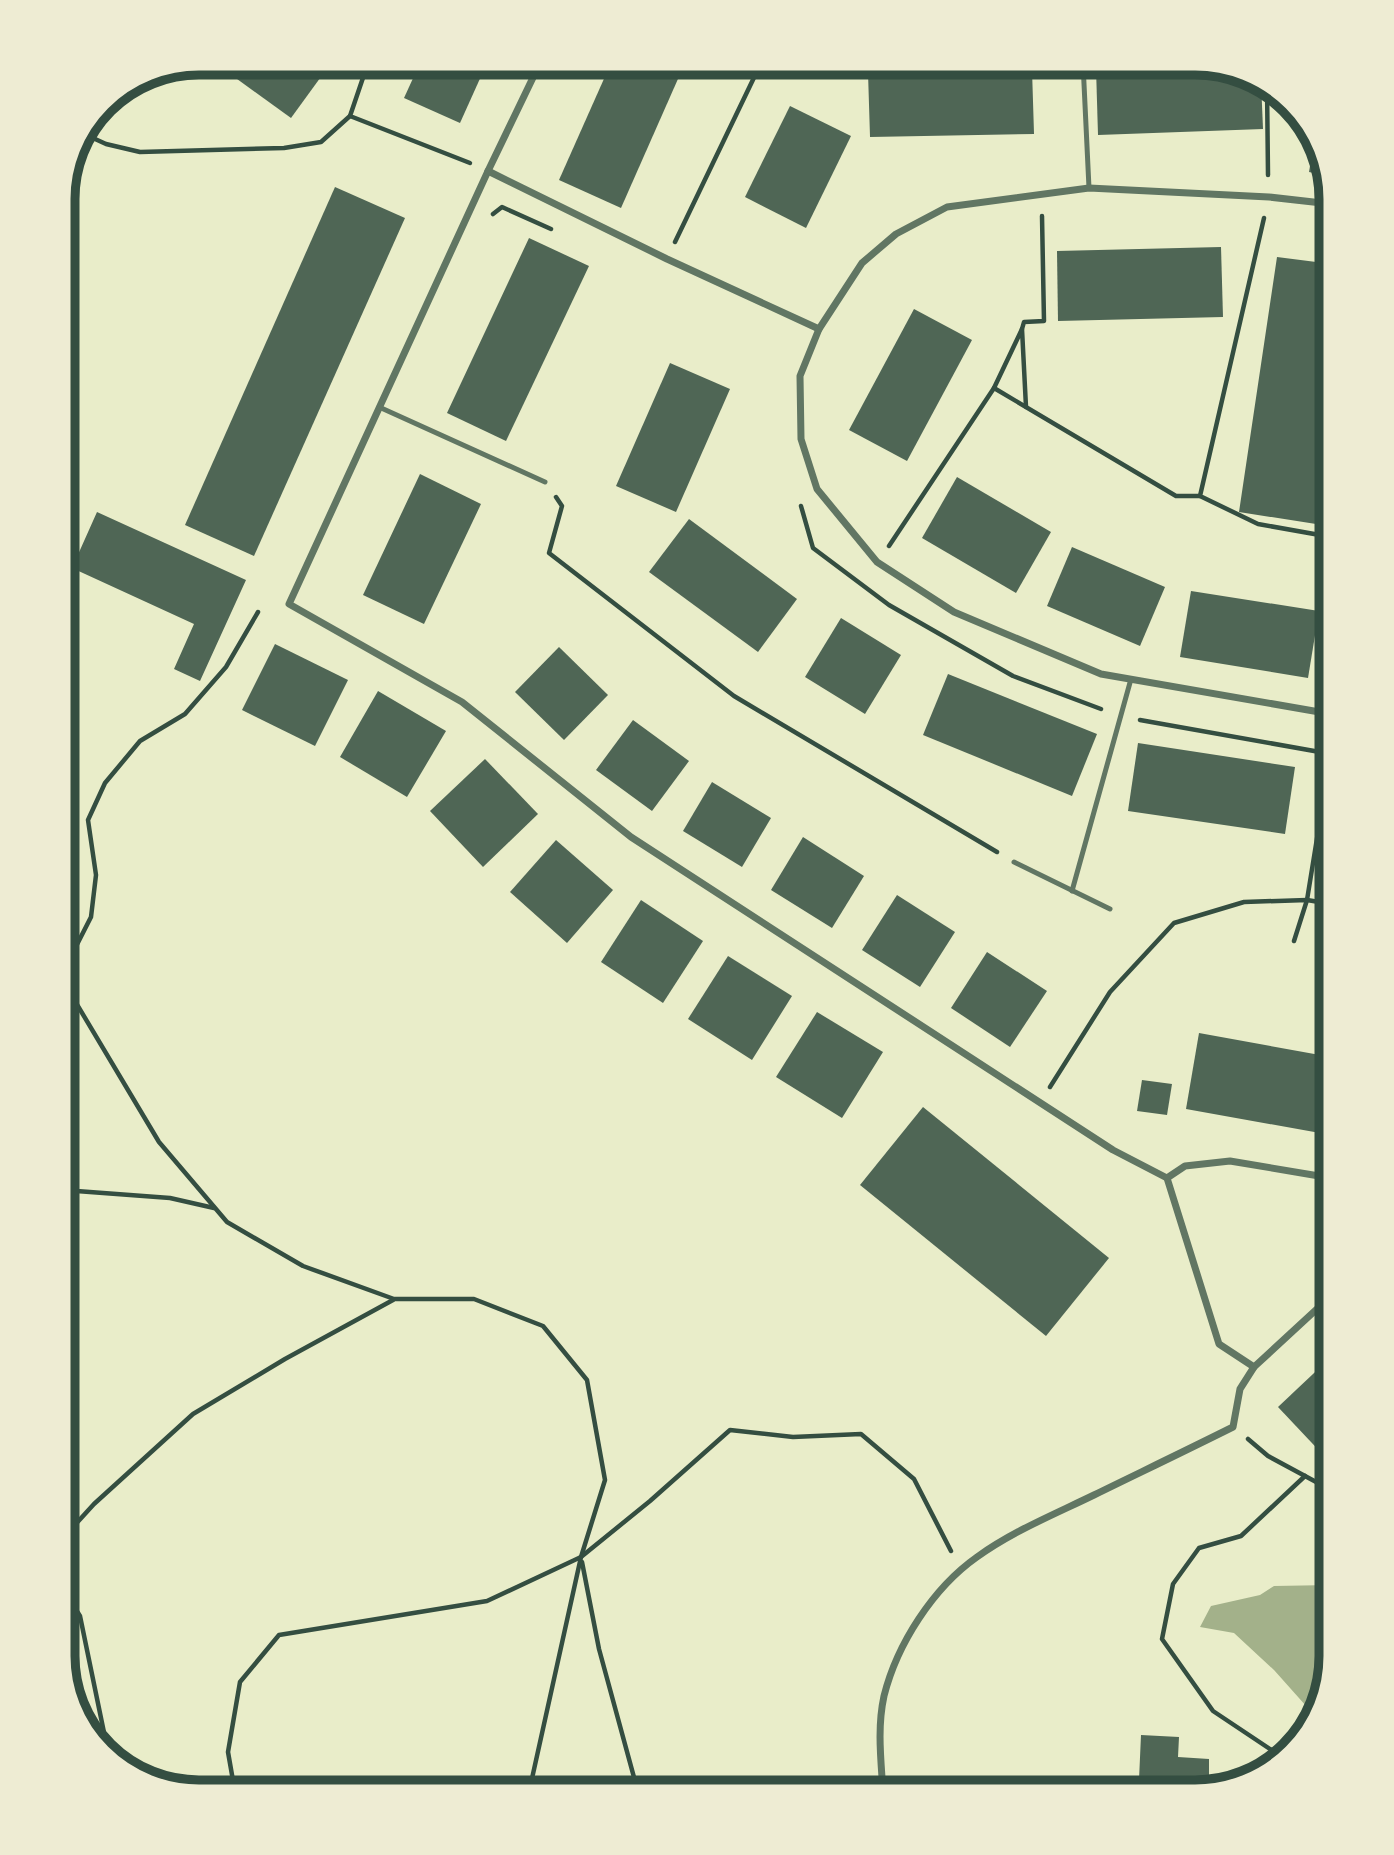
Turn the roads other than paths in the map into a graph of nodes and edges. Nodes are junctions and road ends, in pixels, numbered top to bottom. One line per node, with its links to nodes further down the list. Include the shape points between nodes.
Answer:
1 (534, 76): 3 (street)
2 (1084, 76): 4 (lane)
3 (488, 171): 6 (street); 7 (street)
4 (1089, 188): 5 (street); 6 (street, via 947,207 896,234 862,263)
5 (1319, 203)
6 (819, 329): 9 (street, via 800,376 801,439 817,489 877,562 954,612 1101,674)
7 (379, 407): 8 (lane); 15 (street, via 289,604 462,702 631,837 1113,1150)
8 (545, 482)
9 (1131, 679): 10 (street); 12 (lane)
10 (1319, 712)
11 (1014, 862): 12 (lane)
12 (1072, 891): 13 (lane)
13 (1110, 909)
14 (1319, 1176): 15 (street, via 1230,1161 1185,1166)
15 (1167, 1178): 17 (street, via 1219,1344)
16 (1319, 1307): 17 (street)
17 (1254, 1367): 18 (street, via 1240,1389 1233,1427 1017,1532 975,1558 915,1621 884,1697)
18 (882, 1780)

